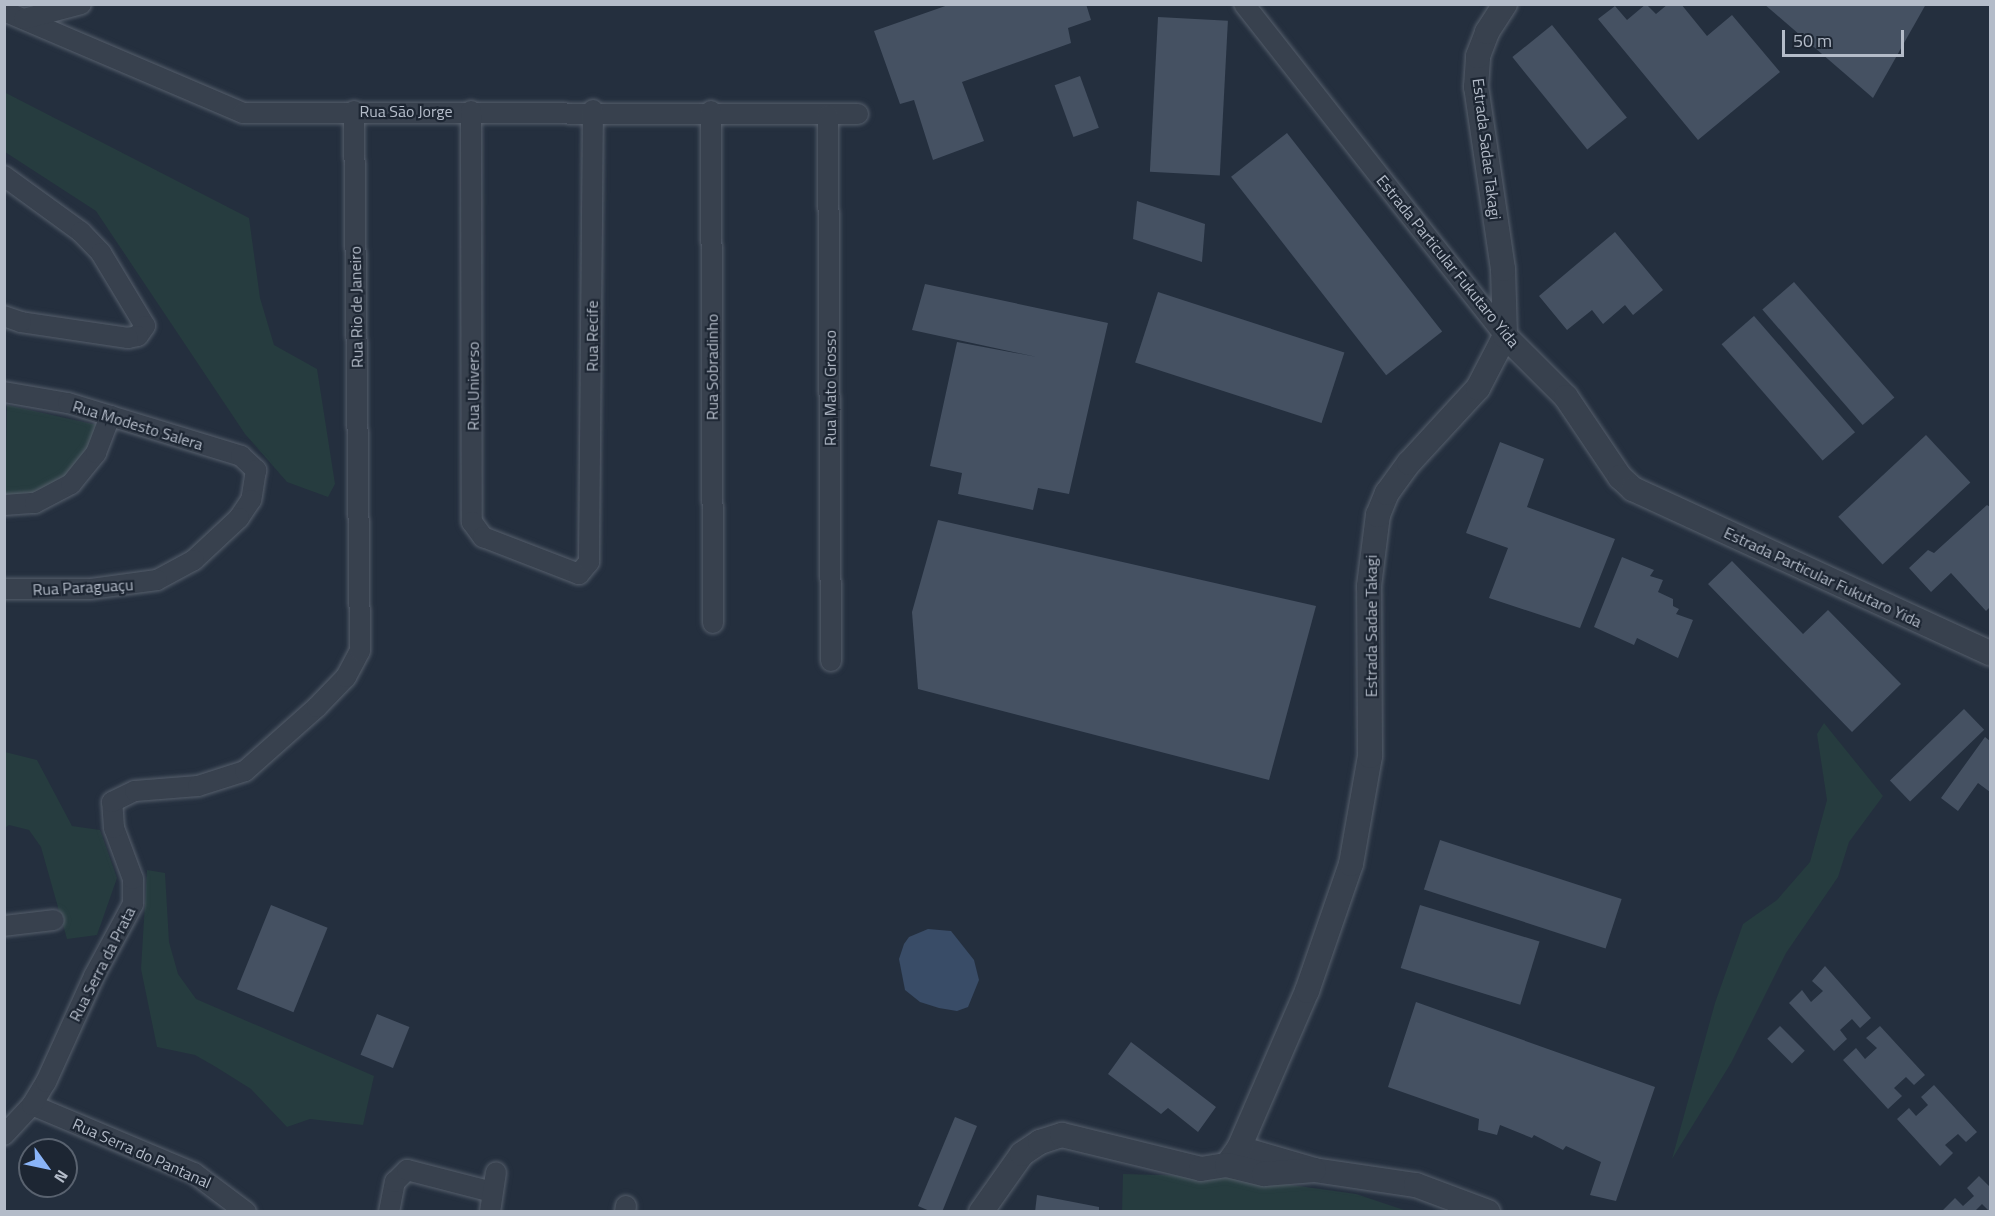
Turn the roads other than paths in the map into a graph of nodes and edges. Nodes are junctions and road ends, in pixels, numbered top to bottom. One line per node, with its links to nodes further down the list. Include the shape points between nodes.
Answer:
1 (81, 4): 5 (street)
2 (1244, 4): 14 (street, Estrada Particular Fukutaro Yida)
3 (1505, 4): 14 (street, Estrada Sadae Takagi, via 1487,32 1478,56 1476,87 1503,269)
4 (4, 10): 5 (street, Rua São Jorge)
5 (24, 19): 7 (street, Rua São Jorge, via 243,113)
6 (593, 110): 8 (street, Rua São Jorge); 9 (street, Rua São Jorge); 20 (street, Rua Recife)
7 (354, 111): 8 (street, Rua São Jorge); 18 (street, Rua Rio de Janeiro)
8 (471, 111): 20 (street, Rua Universo, via 472,522 483,537 572,573 579,574)
9 (711, 111): 11 (street, Rua São Jorge); 22 (street, Rua Sobradinho)
10 (858, 114): 11 (street, Rua São Jorge)
11 (828, 115): 24 (street, Rua Mato Grosso)
12 (4, 176): 13 (street, via 81,232 101,253 145,321 143,332 128,338)
13 (4, 316)
14 (1505, 336): 23 (street, Estrada Particular Fukutaro Yida, via 1566,397 1620,477 1633,489); 29 (street, Estrada Sadae Takagi, via 1478,388 1409,463 1387,493 1378,515 1369,586 1370,756 1351,864 1307,991)
15 (4, 392): 16 (street, Rua Modesto Salera, via 68,403)
16 (110, 416): 17 (street, Rua Modesto Salera, via 241,456 256,470); 19 (street, via 96,453 72,484 35,503)
17 (256, 478): 21 (street, Rua Paraguaçu, via 251,500 240,518 194,560 157,580 90,589)
18 (358, 502): 27 (street, Rua Serra da Prata, via 361,638 355,665 317,707 245,771 198,786 135,791 112,802 114,828 133,879 133,904)
19 (4, 506)
20 (589, 562)
21 (4, 589)
22 (713, 623)
23 (1990, 653)
24 (831, 661)
25 (54, 920): 26 (street)
26 (4, 926)
27 (32, 1105): 28 (street, Rua Serra da Prata); 32 (street, Rua Serra do Pantanal, via 194,1173)
28 (4, 1135)
29 (1233, 1157): 34 (street, via 1212,1169 1183,1166 1062,1135 1040,1142 1022,1154); 35 (street, via 1416,1185)
30 (496, 1172): 31 (street)
31 (491, 1202): 33 (street, via 407,1170 395,1182)
32 (246, 1212)
33 (389, 1212)
34 (981, 1212)
35 (1488, 1212)

